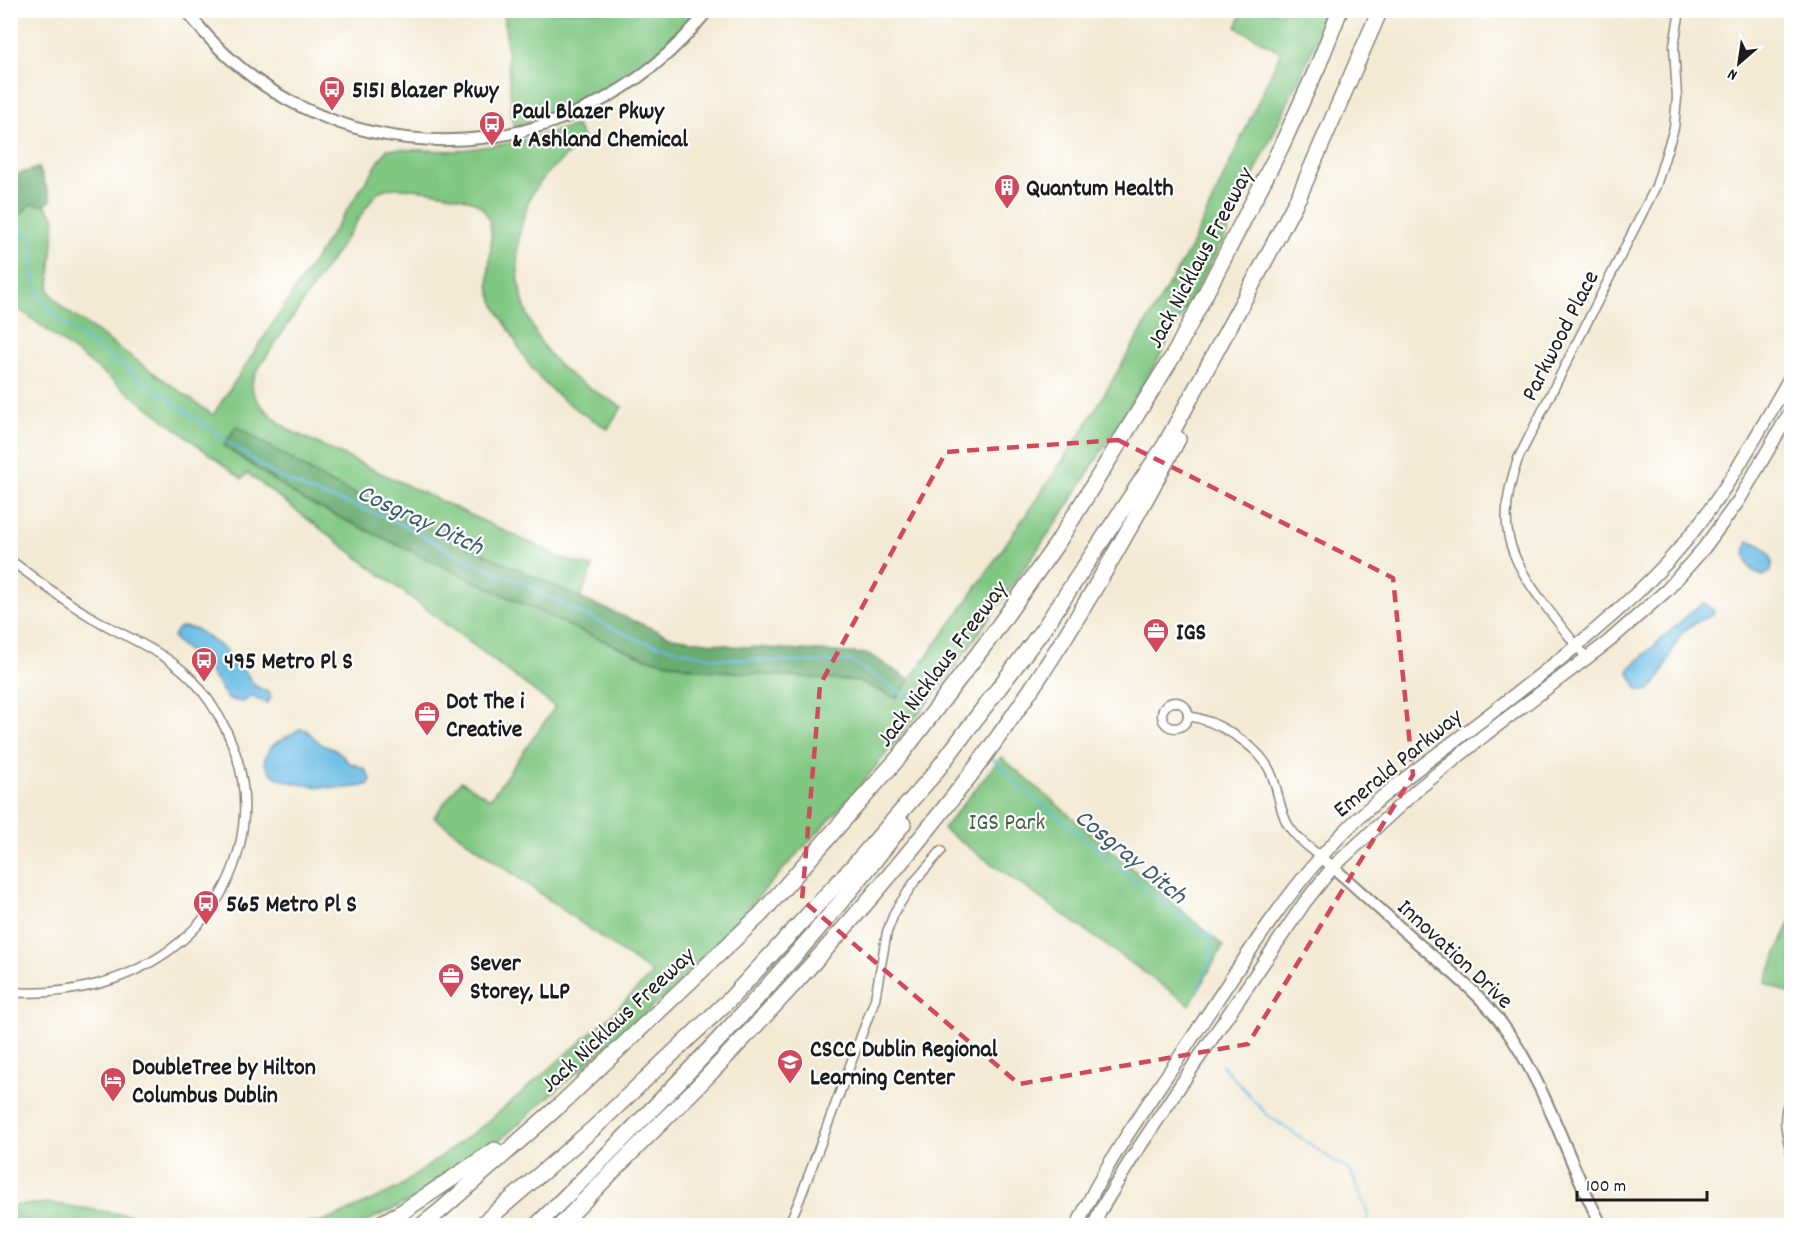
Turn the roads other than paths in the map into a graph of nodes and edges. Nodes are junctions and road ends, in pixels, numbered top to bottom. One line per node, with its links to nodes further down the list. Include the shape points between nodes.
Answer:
1 (186, 10): 2 (street, via 210,40 244,70 293,102 358,128 404,138 450,141 527,131 605,100 654,67)
2 (708, 10)
3 (1340, 10): 18 (highway, Jack Nicklaus Freeway, via 1281,147 1176,351 1058,542 900,756 801,871)
4 (1380, 10): 6 (highway)
5 (1680, 10): 10 (street, Parkwood Place, via 1674,46 1676,108 1668,154 1656,186 1518,459 1508,491 1506,524 1514,558 1530,586)
6 (1299, 196): 12 (highway, via 1165,445 1044,628); 25 (highway, via 1222,357 1149,494 1010,722 914,845 833,940)
7 (1791, 374): 10 (main road, Emerald Parkway, via 1707,515 1653,578)
8 (1791, 409): 11 (main road, Emerald Parkway, via 1739,500 1686,570 1637,618)
9 (10, 560): 17 (street, via 87,615 167,658 198,685 232,741 245,803 235,865 227,884 210,912 178,944 140,968 98,984 48,993)
10 (1577, 646): 11 (street, Parkwood Place); 15 (main road, Emerald Parkway, via 1390,790)
11 (1587, 658): 16 (main road, Emerald Parkway, via 1418,789)
12 (979, 716): 23 (highway, via 856,863 730,999 594,1128); 24 (highway, via 928,790 820,929 683,1079)
13 (1188, 716): 15 (street, via 1214,723 1264,760 1289,826)
14 (941, 850): 26 (street, via 895,911 874,999)
15 (1321, 857): 16 (street, Innovation Drive); 27 (main road, Emerald Parkway, via 1293,890 1117,1150)
16 (1333, 867): 28 (main road, Emerald Parkway, via 1132,1158); 29 (street, Innovation Drive, via 1488,1006 1505,1028 1549,1110)
17 (10, 992)
18 (575, 1091): 21 (highway, via 476,1165); 22 (highway, Jack Nicklaus Freeway)
19 (1791, 1092): 20 (street, via 1784,1110)
20 (1791, 1156)
21 (376, 1226)
22 (421, 1226)
23 (480, 1226)
24 (536, 1226)
25 (560, 1226)
26 (788, 1226)
27 (1077, 1226)
28 (1094, 1226)
29 (1602, 1226)

